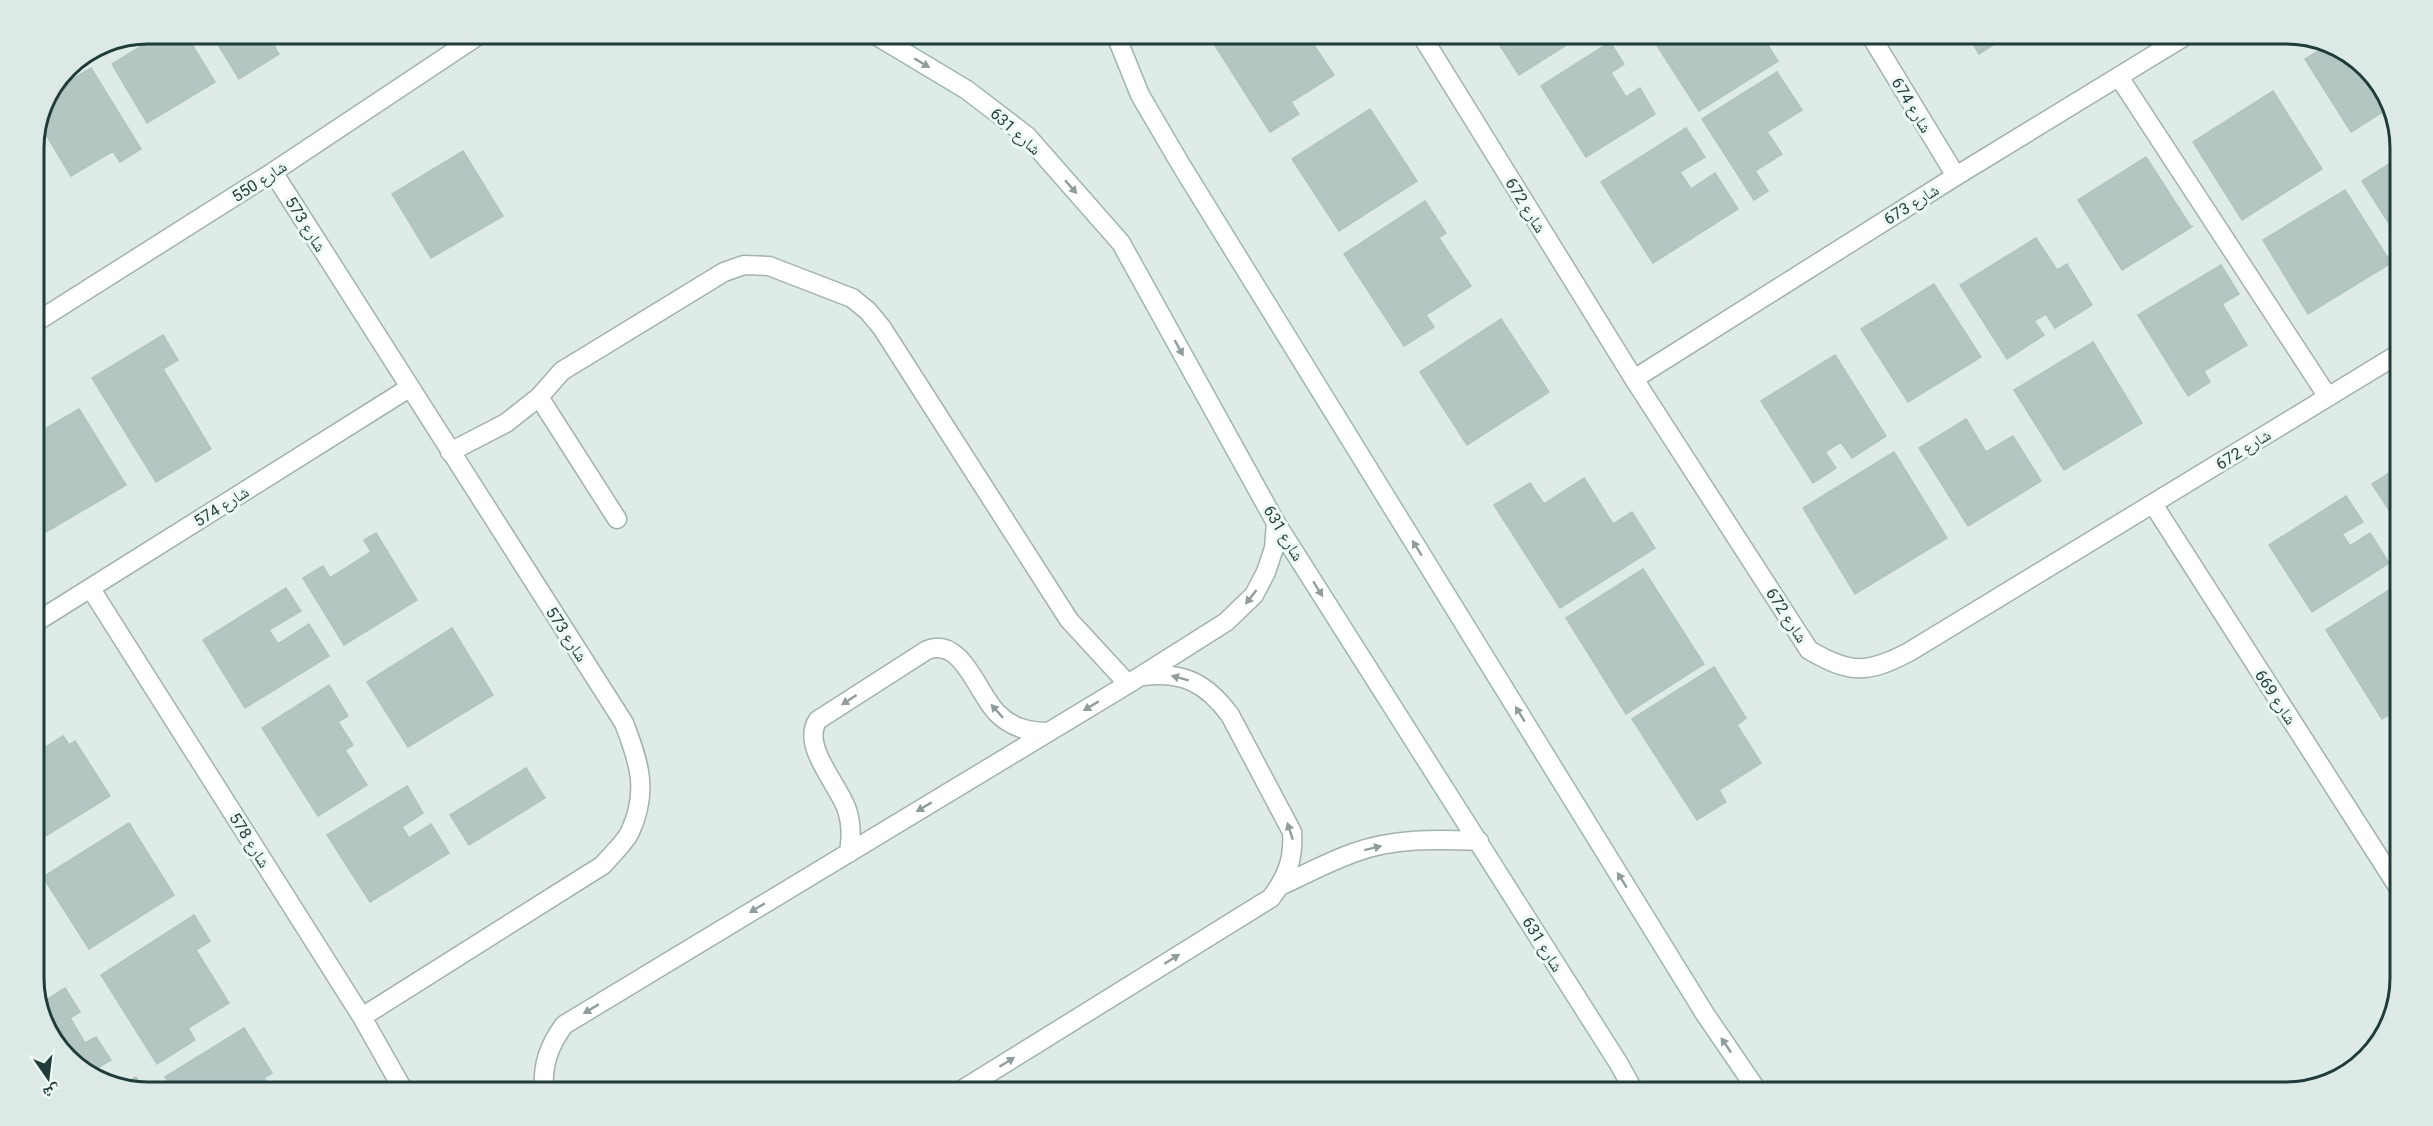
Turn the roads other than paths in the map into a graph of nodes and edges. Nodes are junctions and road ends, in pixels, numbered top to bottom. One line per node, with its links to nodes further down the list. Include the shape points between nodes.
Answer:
1 (465, 44): 8 (street, شارع 550)
2 (890, 44): 19 (street, شارع 631, one-way to 19, via 967,90 1027,136 1121,243)
3 (1120, 44): 33 (street, one-way to 3, via 1705,1014 1181,165 1140,94)
4 (1427, 44): 12 (street, شارع 672)
5 (1876, 44): 9 (street, شارع 674)
6 (2172, 44): 7 (street, شارع 673)
7 (2119, 77): 9 (street, شارع 673); 15 (street)
8 (273, 172): 10 (street, شارع 550); 13 (street, شارع 573)
9 (1956, 176): 12 (street, شارع 673)
10 (44, 317)
11 (2389, 360): 15 (street, شارع 672)
12 (1634, 378): 17 (street, شارع 672, via 1809,650 1835,664 1860,669 1885,665)
13 (409, 388): 16 (street, شارع 573); 20 (street, شارع 574)
14 (539, 397): 16 (street, via 506,423); 18 (street); 22 (street, via 562,371 724,272 744,265 769,267 852,298 882,328 1069,620)
15 (2328, 397): 17 (street, شارع 672)
16 (450, 452): 28 (street, شارع 573, via 624,723 639,761 640,801 629,834 603,865)
17 (2153, 504): 26 (street, شارع 669)
18 (617, 519)
19 (1276, 523): 22 (street, one-way to 22, via 1274,548 1254,595 1226,622); 24 (street, شارع 631, one-way to 24)
20 (91, 589): 21 (street, شارع 574); 28 (street, شارع 578)
21 (44, 617)
22 (1135, 680): 23 (street, one-way to 23); 27 (street, one-way to 22, via 1294,850 1292,832 1230,715 1218,699 1184,677 1162,673)
23 (1049, 732): 25 (street, one-way to 25); 25 (street, one-way to 25, via 1020,729 1007,721 996,712 958,656 944,647 927,650 814,726 812,741 847,809)
24 (1479, 841): 27 (street, one-way to 24, via 1355,852 1385,845 1416,840); 32 (street, شارع 631)
25 (849, 853): 30 (street, one-way to 30, via 564,1025 546,1057)
26 (2390, 874)
27 (1280, 886): 31 (street, one-way to 27, via 1271,898)
28 (362, 1017): 29 (street, شارع 578)
29 (399, 1082)
30 (543, 1082)
31 (975, 1082)
32 (1629, 1082)
33 (1751, 1082)

